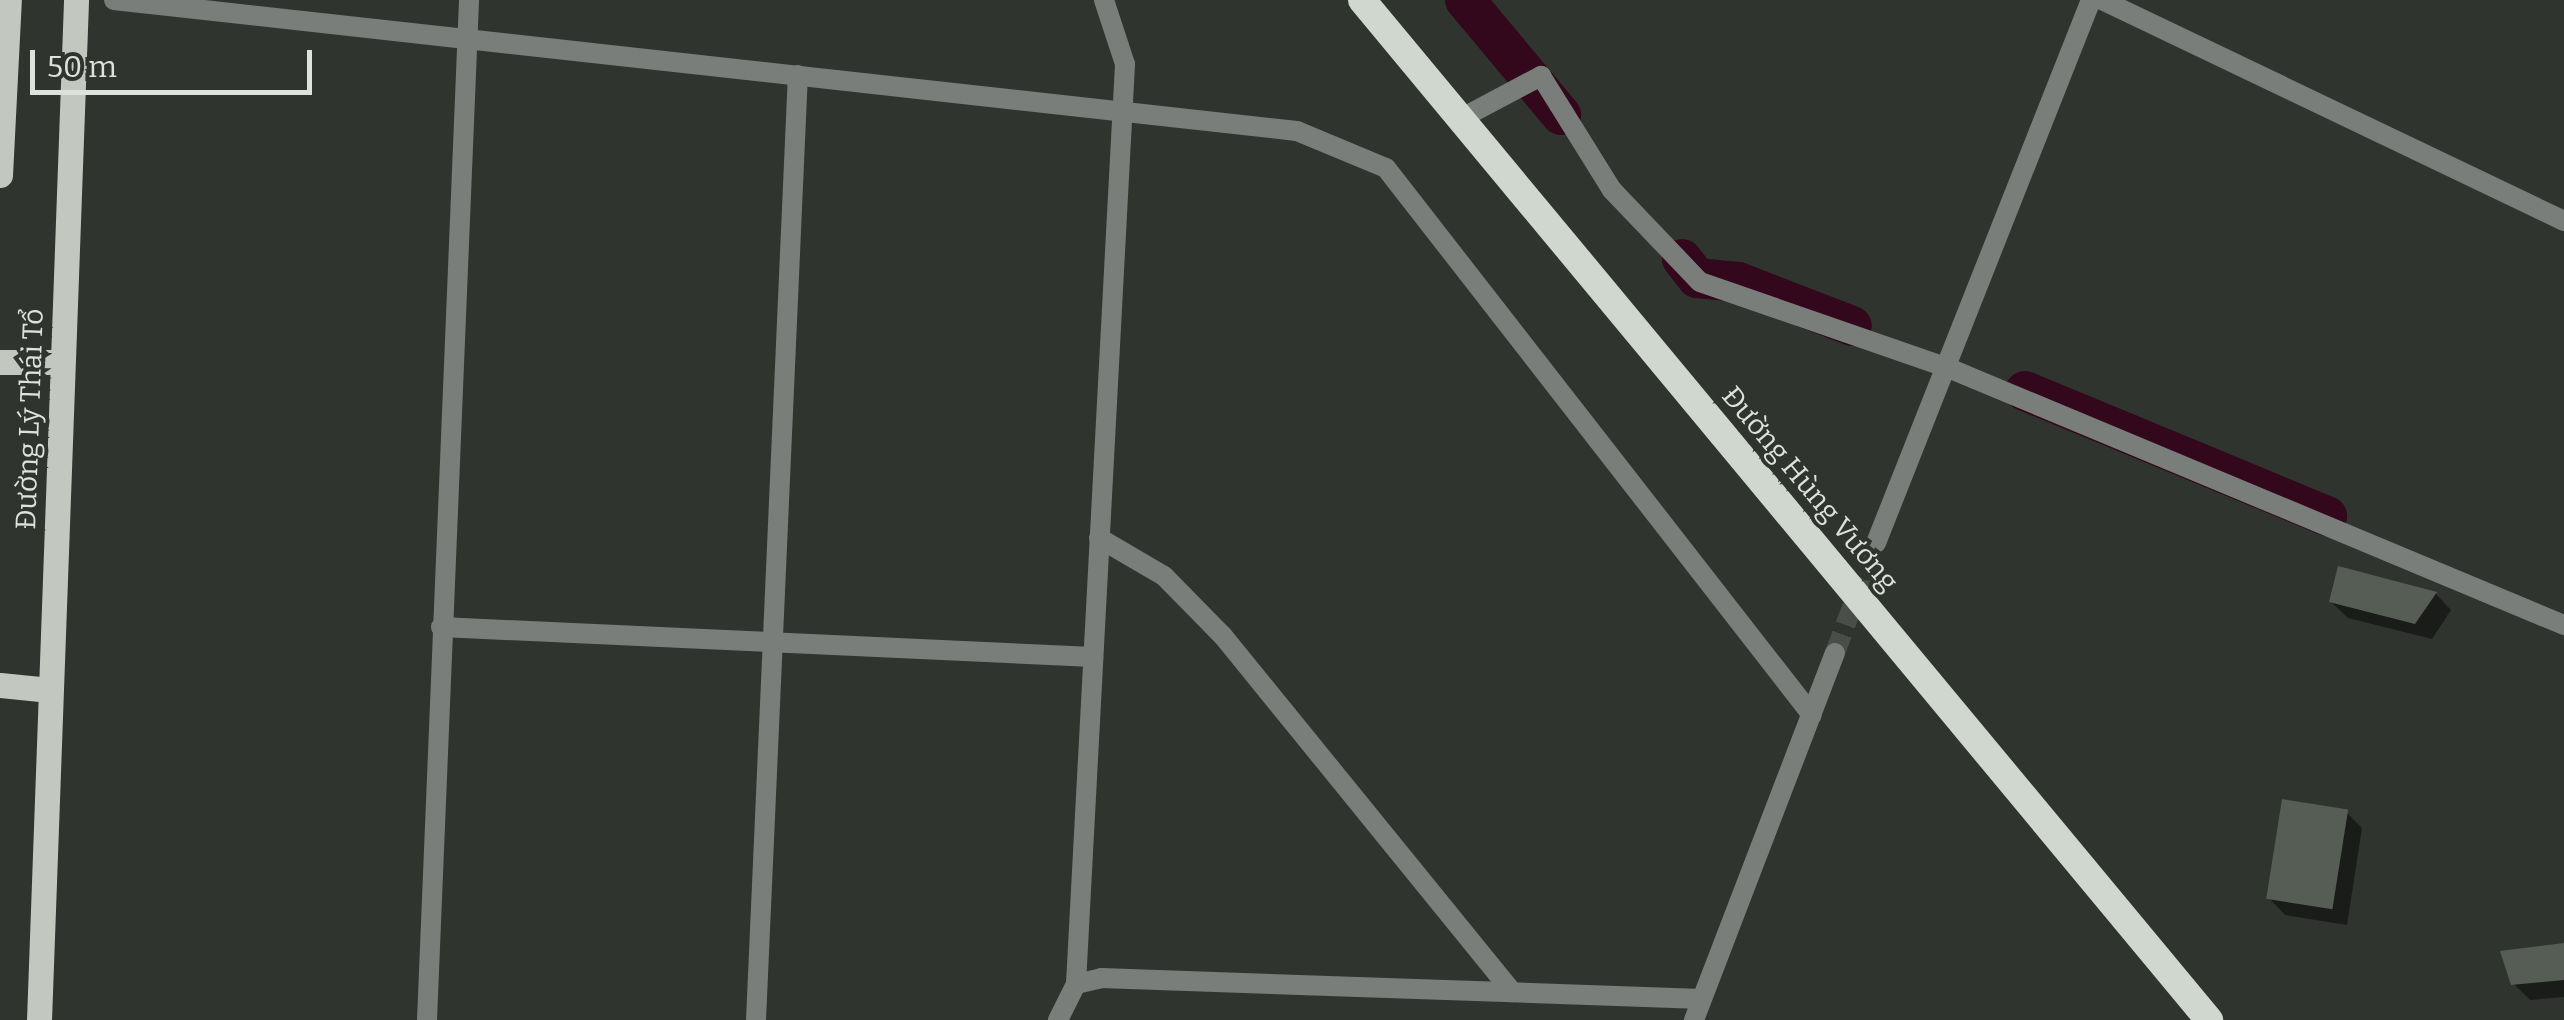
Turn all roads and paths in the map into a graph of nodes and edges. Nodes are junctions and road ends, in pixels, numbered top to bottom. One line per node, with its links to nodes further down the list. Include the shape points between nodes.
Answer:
1 (9, 0): 13 (main road)
2 (76, 0): 16 (main road, Đường Lý Thái Tổ)
3 (114, 0): 9 (street)
4 (469, 0): 9 (street)
5 (1104, 0): 11 (street, via 1119,29)
6 (1362, 0): 12 (highway, Đường Hùng Vương)
7 (2091, 0): 17 (street)
8 (2102, 0): 14 (street)
9 (467, 38): 10 (street); 21 (street)
10 (798, 76): 11 (street); 22 (street)
11 (1122, 110): 18 (street); 27 (street, via 1297,131 1386,168)
12 (1472, 111): 17 (street, via 1512,88 1548,81 1612,190 1700,282); 36 (highway, Đường Hùng Vương)
13 (0, 175)
14 (2564, 221)
15 (0, 362): 16 (main road)
16 (62, 362): 26 (main road, Đường Lý Thái Tổ)
17 (1946, 367): 19 (street); 20 (street)
18 (1100, 538): 24 (street); 29 (street, via 1164,576 1223,636)
19 (1876, 543)
20 (2564, 624)
21 (441, 627): 22 (street); 32 (street)
22 (772, 642): 24 (street); 33 (street)
23 (1835, 653): 27 (street)
24 (1094, 657): 28 (street)
25 (0, 685): 26 (main road)
26 (50, 690): 31 (main road, Đường Lý Thái Tổ)
27 (1812, 715): 30 (street)
28 (1076, 984): 29 (street); 34 (street)
29 (1512, 992): 30 (street)
30 (1702, 999): 35 (street)
31 (40, 1020)
32 (426, 1020)
33 (756, 1020)
34 (1058, 1020)
35 (1694, 1020)
36 (2209, 1020)

